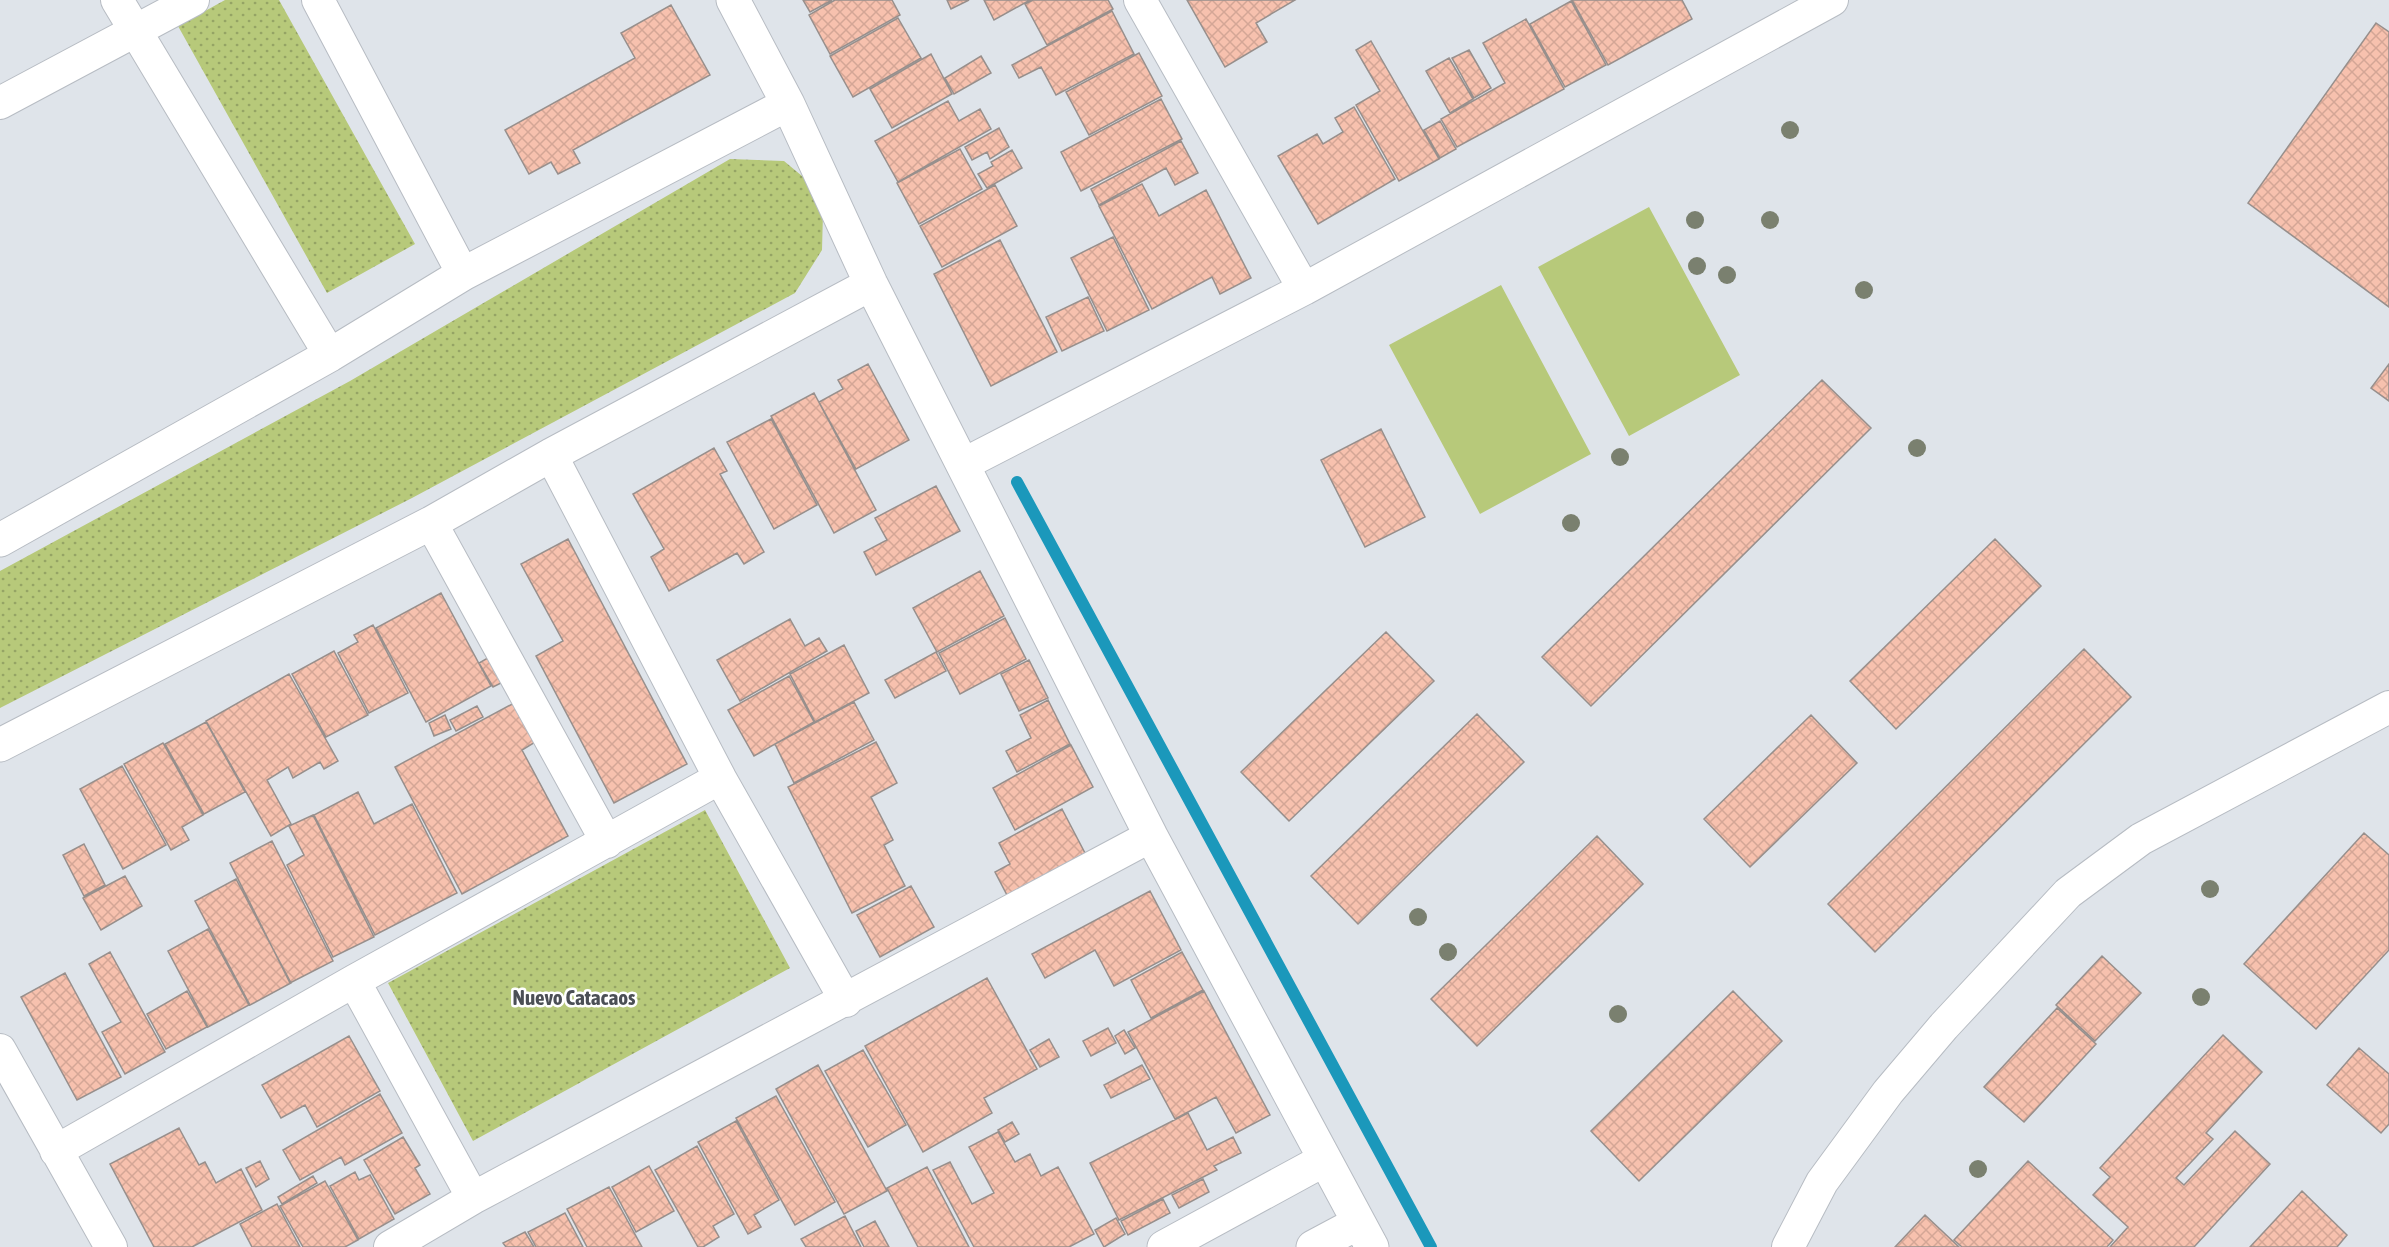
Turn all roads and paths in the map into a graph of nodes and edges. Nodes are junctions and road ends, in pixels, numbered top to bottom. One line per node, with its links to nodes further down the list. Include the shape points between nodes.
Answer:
1 (117, 0): 7 (street)
2 (193, 0): 7 (street)
3 (318, 0): 10 (street)
4 (733, 0): 9 (street)
5 (1140, 0): 12 (street)
6 (1832, 0): 12 (street)
7 (135, 31): 8 (street); 13 (street)
8 (0, 103)
9 (788, 104): 10 (street); 11 (street)
10 (463, 274): 13 (street)
11 (872, 284): 14 (street); 15 (street)
12 (1304, 289): 15 (street)
13 (330, 355): 17 (street)
14 (551, 455): 16 (street); 20 (street)
15 (964, 464): 21 (street)
16 (431, 523): 19 (street); 22 (street)
17 (0, 540)
18 (2389, 707): 34 (street, via 2141,839 2068,892 1888,1092 1822,1182)
19 (0, 746)
20 (720, 778): 22 (street); 24 (street)
21 (1151, 836): 24 (street); 27 (street)
22 (607, 842): 23 (street)
23 (354, 981): 26 (street); 28 (street)
24 (846, 1000): 28 (street)
25 (0, 1050): 26 (street)
26 (56, 1151): 30 (street)
27 (1324, 1160): 29 (street); 32 (street)
28 (474, 1198): 31 (street)
29 (1365, 1235): 33 (street)
30 (111, 1247)
31 (390, 1247)
32 (1164, 1247)
33 (1313, 1247)
34 (1788, 1247)

